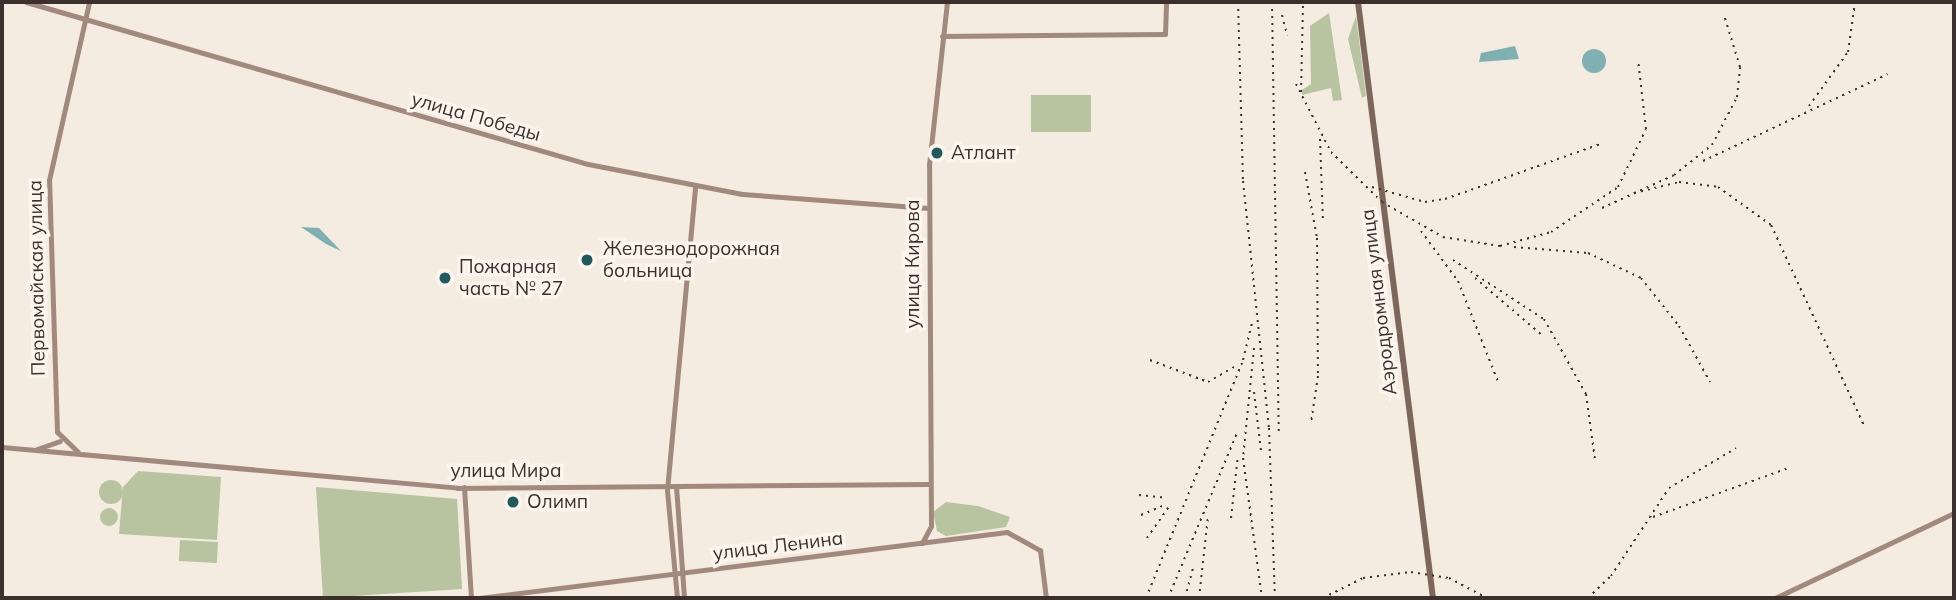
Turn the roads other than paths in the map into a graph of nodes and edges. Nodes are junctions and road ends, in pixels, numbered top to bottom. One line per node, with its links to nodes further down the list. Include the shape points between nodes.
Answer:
1 (26, 2): 6 (street, улица Победы)
2 (89, 2): 6 (street, Первомайская улица)
3 (947, 2): 7 (street, улица Кирова)
4 (1166, 2): 7 (street, via 1165,34)
5 (1358, 2): 33 (main road, Аэродромная улица)
6 (85, 16): 8 (street, улица Победы, via 512,146); 10 (street, Первомайская улица, via 49,180)
7 (942, 36): 9 (street, улица Кирова)
8 (695, 186): 9 (street, улица Победы); 17 (street)
9 (928, 208): 18 (street, улица Кирова)
10 (57, 432): 11 (street, Первомайская улица); 12 (street, Первомайская улица)
11 (52, 442): 12 (street); 14 (street); 15 (street)
12 (61, 442): 15 (street); 16 (street, улица Мира)
13 (2, 447): 14 (street, улица Мира)
14 (36, 450): 15 (street, улица Мира)
15 (55, 451): 16 (street, улица Мира)
16 (83, 455): 21 (street, улица Мира)
17 (671, 476): 19 (street); 20 (street)
18 (929, 484): 20 (street, улица Мира); 23 (street, улица Кирова)
19 (667, 487): 20 (street, улица Мира); 21 (street, улица Мира); 27 (street)
20 (677, 487): 26 (street)
21 (464, 488): 28 (street)
22 (1954, 513): 34 (street)
23 (931, 526): 24 (street); 25 (street, улица Кирова)
24 (949, 540): 25 (street, улица Ленина); 32 (street, улица Ленина, via 1021,535 1042,555)
25 (922, 544): 26 (street, улица Ленина)
26 (682, 574): 27 (street, улица Ленина); 31 (street)
27 (674, 575): 29 (street, улица Ленина); 30 (street)
28 (471, 598)
29 (479, 598)
30 (677, 598)
31 (684, 598)
32 (1046, 598)
33 (1433, 598)
34 (1775, 598)

